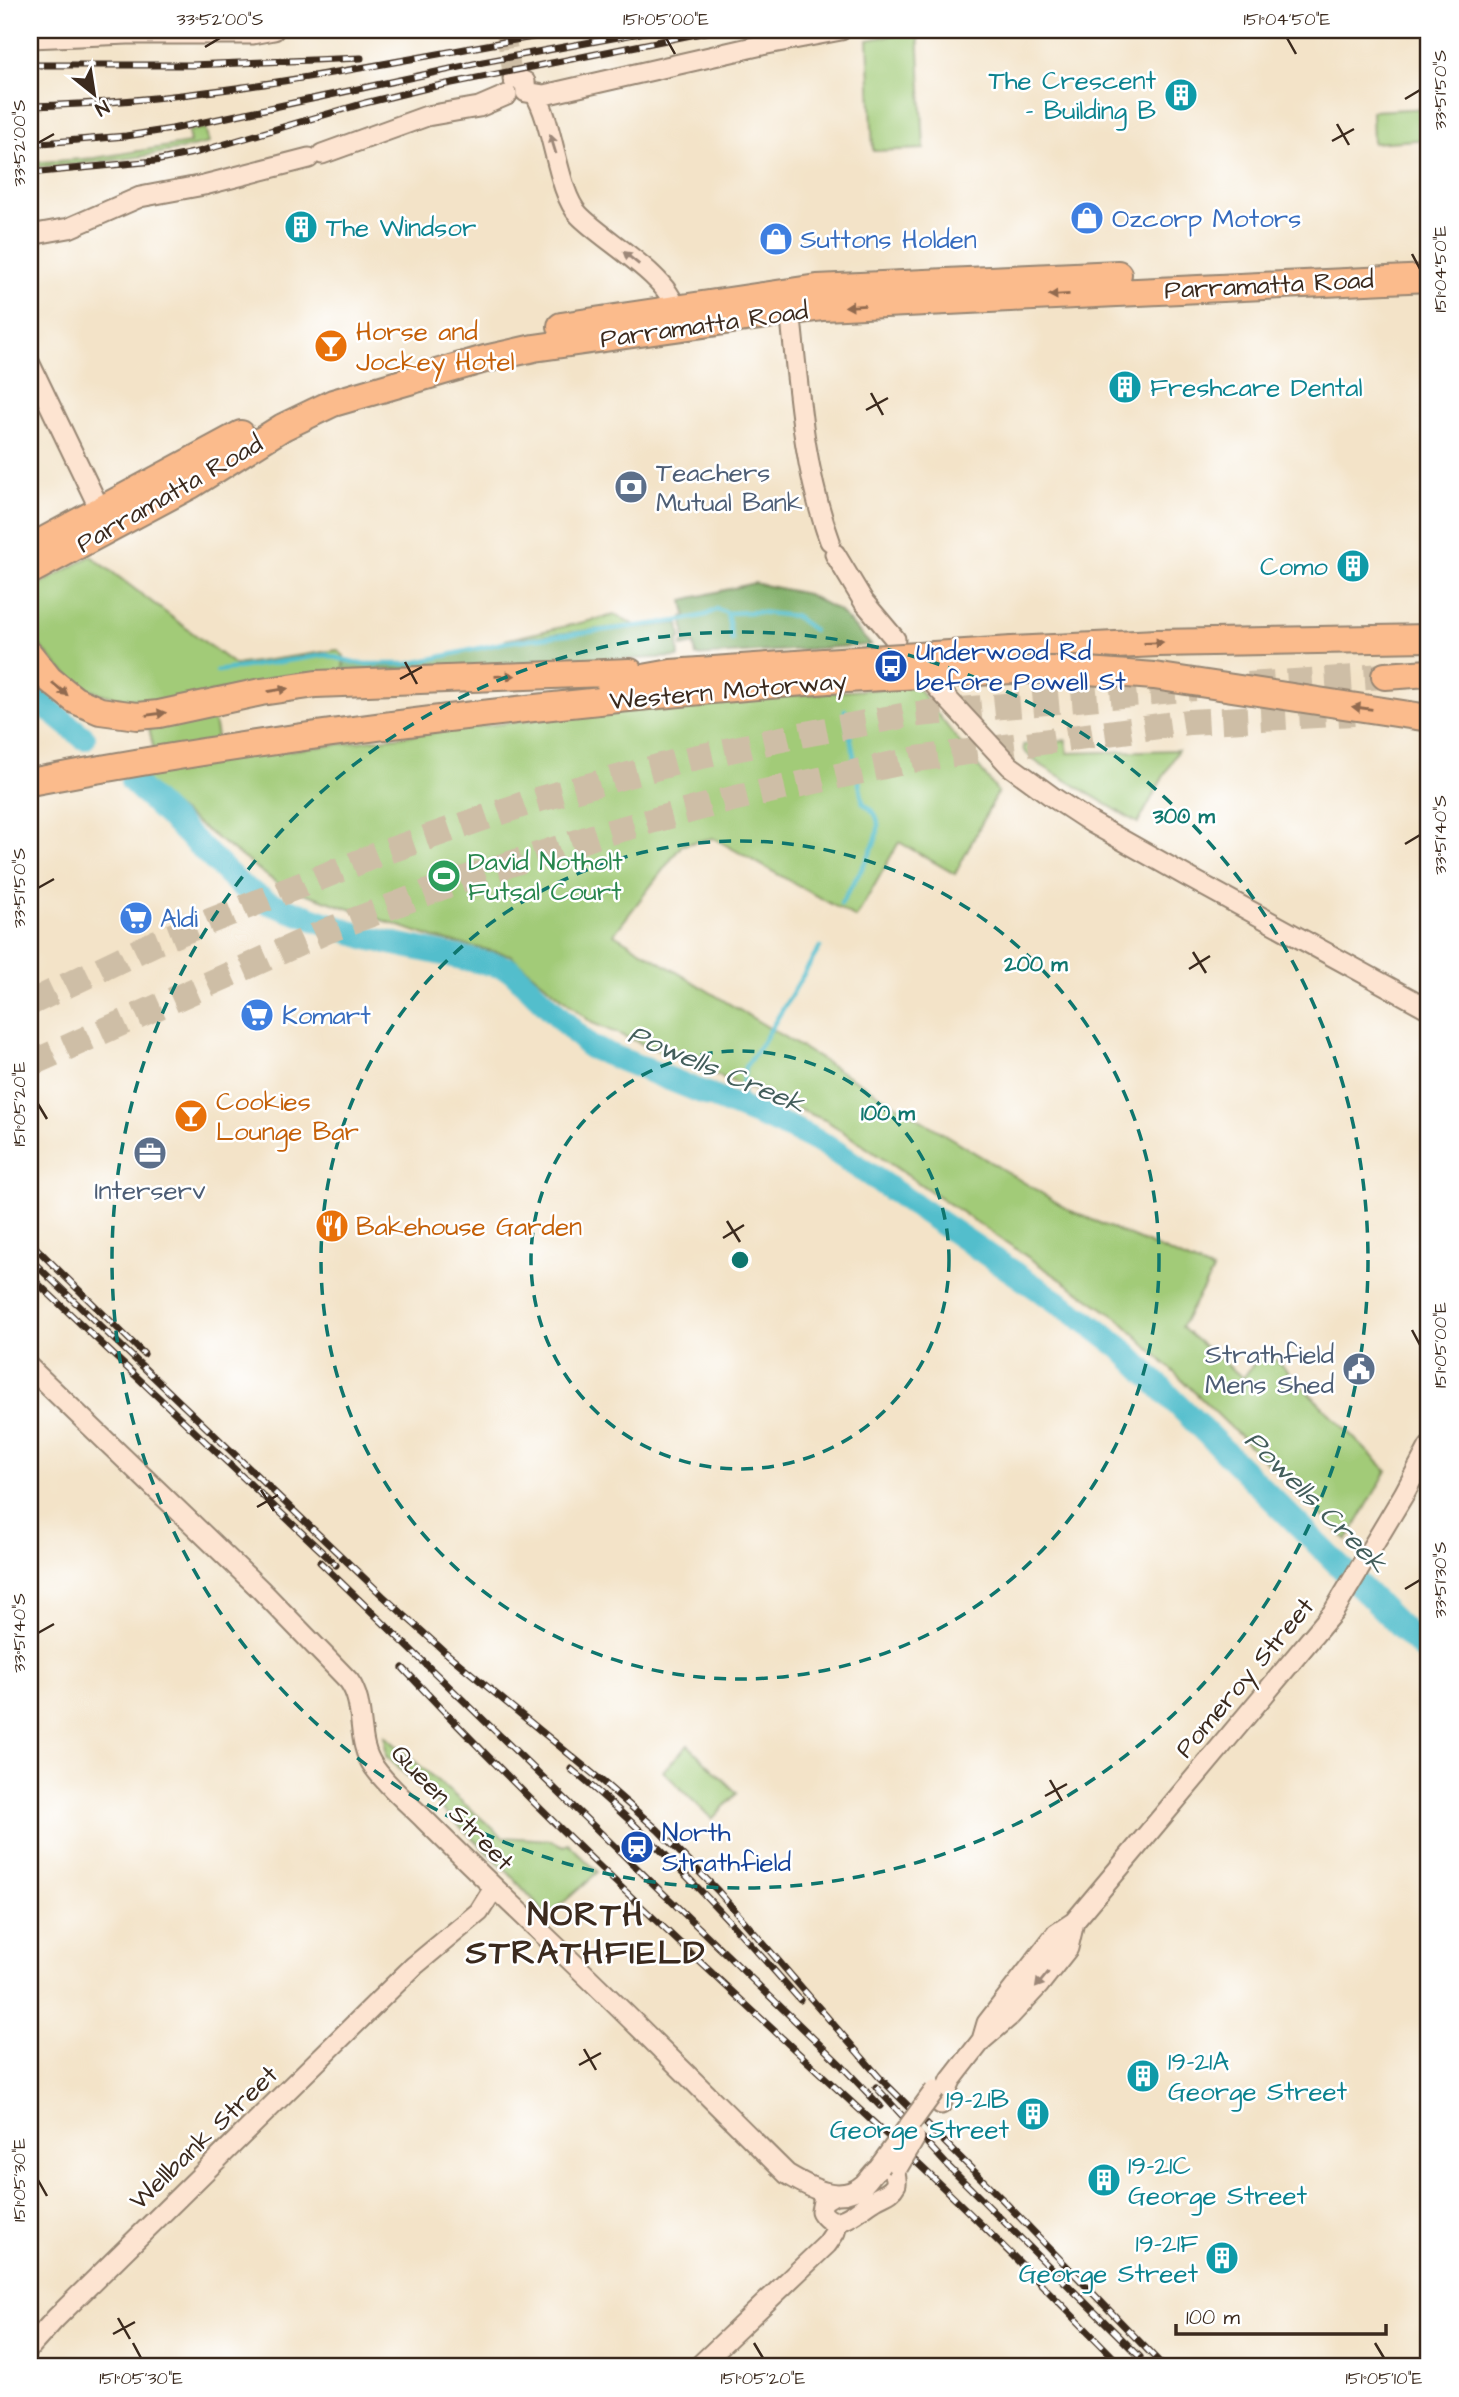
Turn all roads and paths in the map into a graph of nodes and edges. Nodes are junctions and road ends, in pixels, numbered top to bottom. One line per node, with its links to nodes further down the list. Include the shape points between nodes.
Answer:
1 (274, 30): 2 (main road, via 281,37); 4 (main road)
2 (289, 30)
3 (841, 30): 5 (main road, via 554,93)
4 (30, 38)
5 (519, 87): 6 (main road, via 480,107 427,116 315,156 140,197 69,228); 10 (main road, one-way to 5, via 672,295 657,279 577,213 548,126)
6 (30, 235)
7 (1429, 260): 9 (highway, Parramatta Road, via 845,286)
8 (1429, 278): 9 (highway, Parramatta Road, one-way to 9)
9 (789, 301): 10 (highway, Parramatta Road); 12 (highway, Parramatta Road, via 534,348 333,403 283,427 191,485); 16 (main road, via 820,515 832,547 864,602)
10 (675, 308): 12 (highway, Parramatta Road, via 555,327 326,390)
11 (30, 364): 12 (main road)
12 (105, 520): 13 (highway, Parramatta Road); 14 (highway, Parramatta Road)
13 (30, 548)
14 (30, 571)
15 (1429, 638): 18 (highway, Western Motorway, one-way to 15, bridge, via 1012,650)
16 (895, 639)
17 (30, 655): 19 (highway, one-way to 19, via 57,687 75,700 100,711 137,716 343,682)
18 (826, 671): 19 (highway, Western Motorway); 23 (highway, Western Motorway, one-way to 18, bridge, via 1154,676 1075,670); 24 (highway, Western Motorway, via 552,707)
19 (671, 673): 24 (highway, Western Motorway)
20 (1429, 673): 21 (highway)
21 (1385, 676)
22 (931, 681): 27 (main road, via 1010,765 1054,798)
23 (1429, 718)
24 (256, 737): 25 (highway, Western Motorway); 26 (highway, Western Motorway)
25 (30, 765)
26 (30, 782)
27 (1429, 1009)
28 (30, 1368): 30 (main road, Queen Street, via 349,1681 372,1764)
29 (1429, 1447): 34 (main road, Pomeroy Street, bridge, via 1328,1619 1074,1922 1056,1934 987,2022 982,2040 942,2091 903,2155 891,2169)
30 (491, 1886): 31 (main road, Queen Street); 32 (main road, Wellbank Street); 33 (main road, Wellbank Street, via 456,1917)
31 (514, 1906): 32 (main road); 34 (main road, Queen Street, via 787,2174 796,2191)
32 (480, 1912): 33 (main road, Wellbank Street)
33 (414, 1966): 35 (main road, Wellbank Street)
34 (830, 2211): 36 (main road, via 835,2232 827,2244)
35 (30, 2347)
36 (698, 2367)

